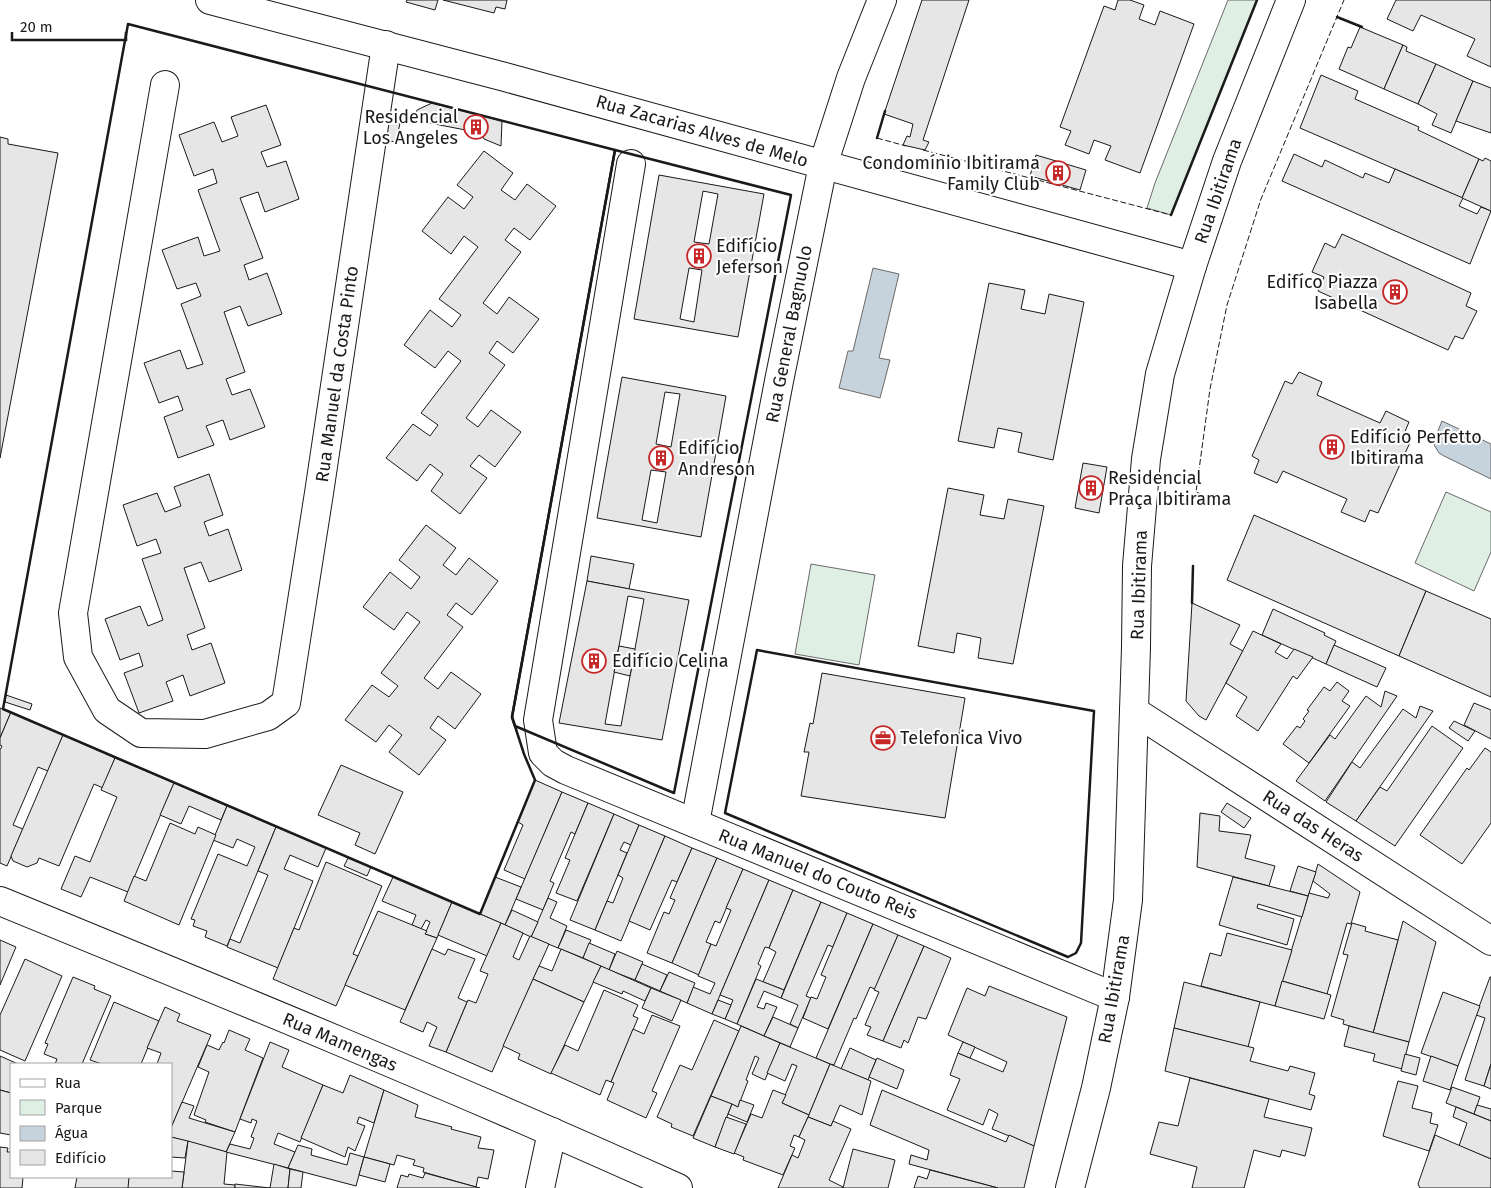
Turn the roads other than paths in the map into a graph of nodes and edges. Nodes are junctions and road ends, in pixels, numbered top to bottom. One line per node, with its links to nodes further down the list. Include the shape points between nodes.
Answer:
1 (210, 0): 4 (street, Rua Zacarias Alves de Melo)
2 (882, 0): 7 (street, Rua General Bagnuolo, via 851,78)
3 (1291, 0): 8 (street, Rua Ibitirama, via 1228,162)
4 (386, 46): 5 (street, Rua Manuel da Costa Pinto, via 286,703 268,716 205,734 141,733 107,710 78,657 73,612); 7 (street, Rua Zacarias Alves de Melo)
5 (165, 84)
6 (631, 164): 10 (street, Rua Manuel do Couto Reis, via 538,720 542,753 553,763)
7 (823, 165): 8 (street, Rua Zacarias Alves de Melo); 10 (street, Rua General Bagnuolo)
8 (1192, 266): 9 (street, Rua Ibitirama, via 1160,374 1146,459 1137,566)
9 (1134, 711): 12 (street, Rua das Heras); 13 (street, Rua Ibitirama, via 1128,900)
10 (694, 823): 13 (street, Rua Manuel do Couto Reis)
11 (0, 901): 14 (street, Rua Mamengas)
12 (1491, 942)
13 (1115, 997): 17 (street, Rua Ibitirama)
14 (552, 1132): 15 (street); 16 (street, Rua Mamengas)
15 (540, 1188)
16 (678, 1188)
17 (1070, 1188)

